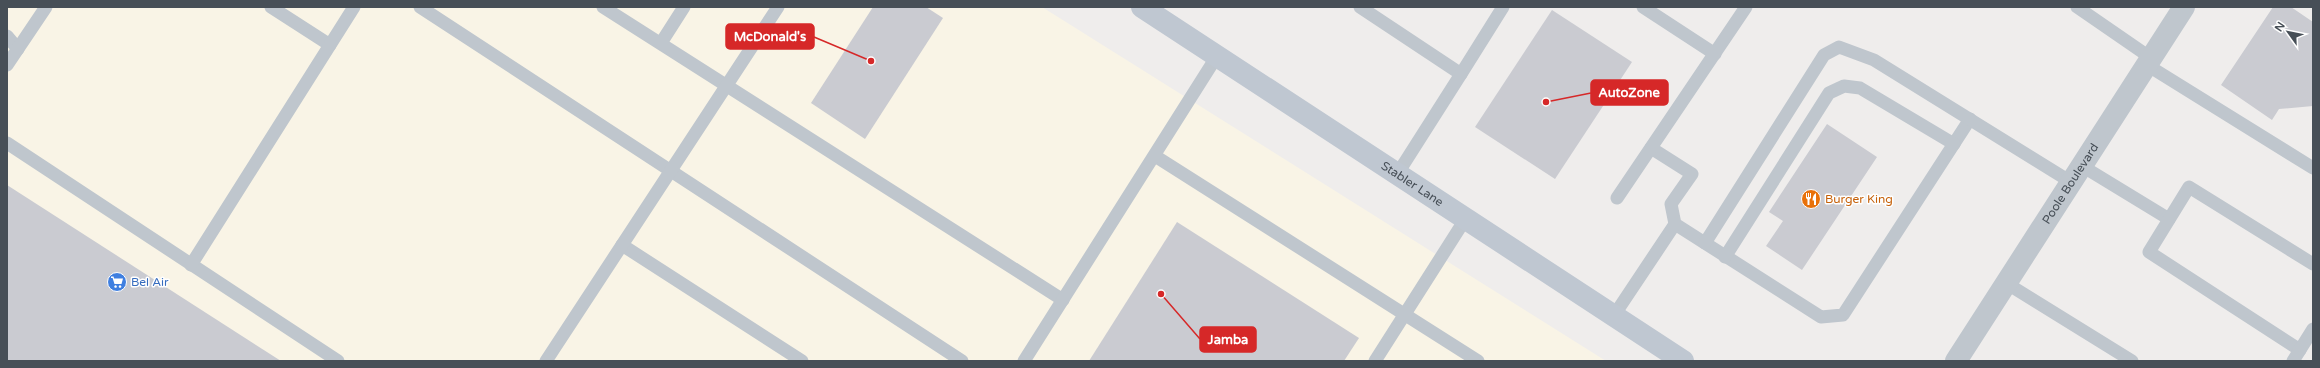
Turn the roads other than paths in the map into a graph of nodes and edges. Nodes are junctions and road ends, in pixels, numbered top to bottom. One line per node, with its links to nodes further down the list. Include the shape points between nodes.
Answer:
1 (46, 7): 18 (lane)
2 (271, 7): 17 (lane)
3 (354, 7): 17 (lane)
4 (420, 7): 31 (lane)
5 (603, 7): 16 (lane)
6 (684, 7): 16 (lane)
7 (778, 7): 24 (lane)
8 (1142, 7): 20 (main road, Stabler Lane)
9 (1360, 7): 23 (lane)
10 (1503, 7): 23 (lane)
11 (1643, 7): 19 (lane)
12 (1746, 7): 19 (lane)
13 (2077, 7): 21 (lane)
14 (2184, 7): 21 (street, Poole Boulevard)
15 (7, 36): 18 (lane)
16 (661, 44): 24 (lane)
17 (330, 45): 42 (lane)
18 (18, 49): 22 (lane)
19 (1715, 54): 28 (lane)
20 (1217, 56): 29 (lane); 32 (main road, Stabler Lane)
21 (2149, 62): 30 (lane); 33 (street, Poole Boulevard)
22 (7, 65)
23 (1461, 74): 32 (lane)
24 (726, 86): 31 (lane); 44 (lane)
25 (1970, 119): 27 (lane); 33 (lane); 38 (lane, via 1874,60 1839,47 1824,54)
26 (7, 143): 42 (lane)
27 (1954, 144): 40 (lane, via 1860,88 1844,86 1829,93); 40 (lane, via 1843,316 1821,317)
28 (1651, 148): 34 (lane); 37 (lane, via 1692,174 1671,204)
29 (1155, 156): 44 (lane); 45 (lane)
30 (2313, 168)
31 (670, 171): 39 (lane); 53 (lane)
32 (1398, 173): 35 (main road, Stabler Lane)
33 (2076, 174): 36 (lane); 43 (street, Poole Boulevard)
34 (1617, 198)
35 (1466, 218): 45 (lane); 46 (main road, Stabler Lane)
36 (2169, 219): 41 (lane, via 2189,187); 48 (lane, via 2149,252)
37 (1675, 224): 38 (lane); 46 (lane)
38 (1705, 243): 40 (lane)
39 (622, 245): 51 (lane); 52 (lane)
40 (1725, 257)
41 (2313, 264)
42 (192, 265): 50 (lane)
43 (2006, 283): 57 (street, Poole Boulevard); 58 (lane)
44 (1063, 300): 54 (lane)
45 (1405, 314): 49 (lane); 55 (lane)
46 (1613, 317): 56 (main road, Stabler Lane)
47 (2313, 329): 48 (lane)
48 (2300, 350): 59 (lane)
49 (1380, 359)
50 (338, 361)
51 (546, 361)
52 (802, 361)
53 (962, 361)
54 (1024, 361)
55 (1478, 361)
56 (1684, 361)
57 (1956, 361)
58 (2132, 361)
59 (2293, 361)

